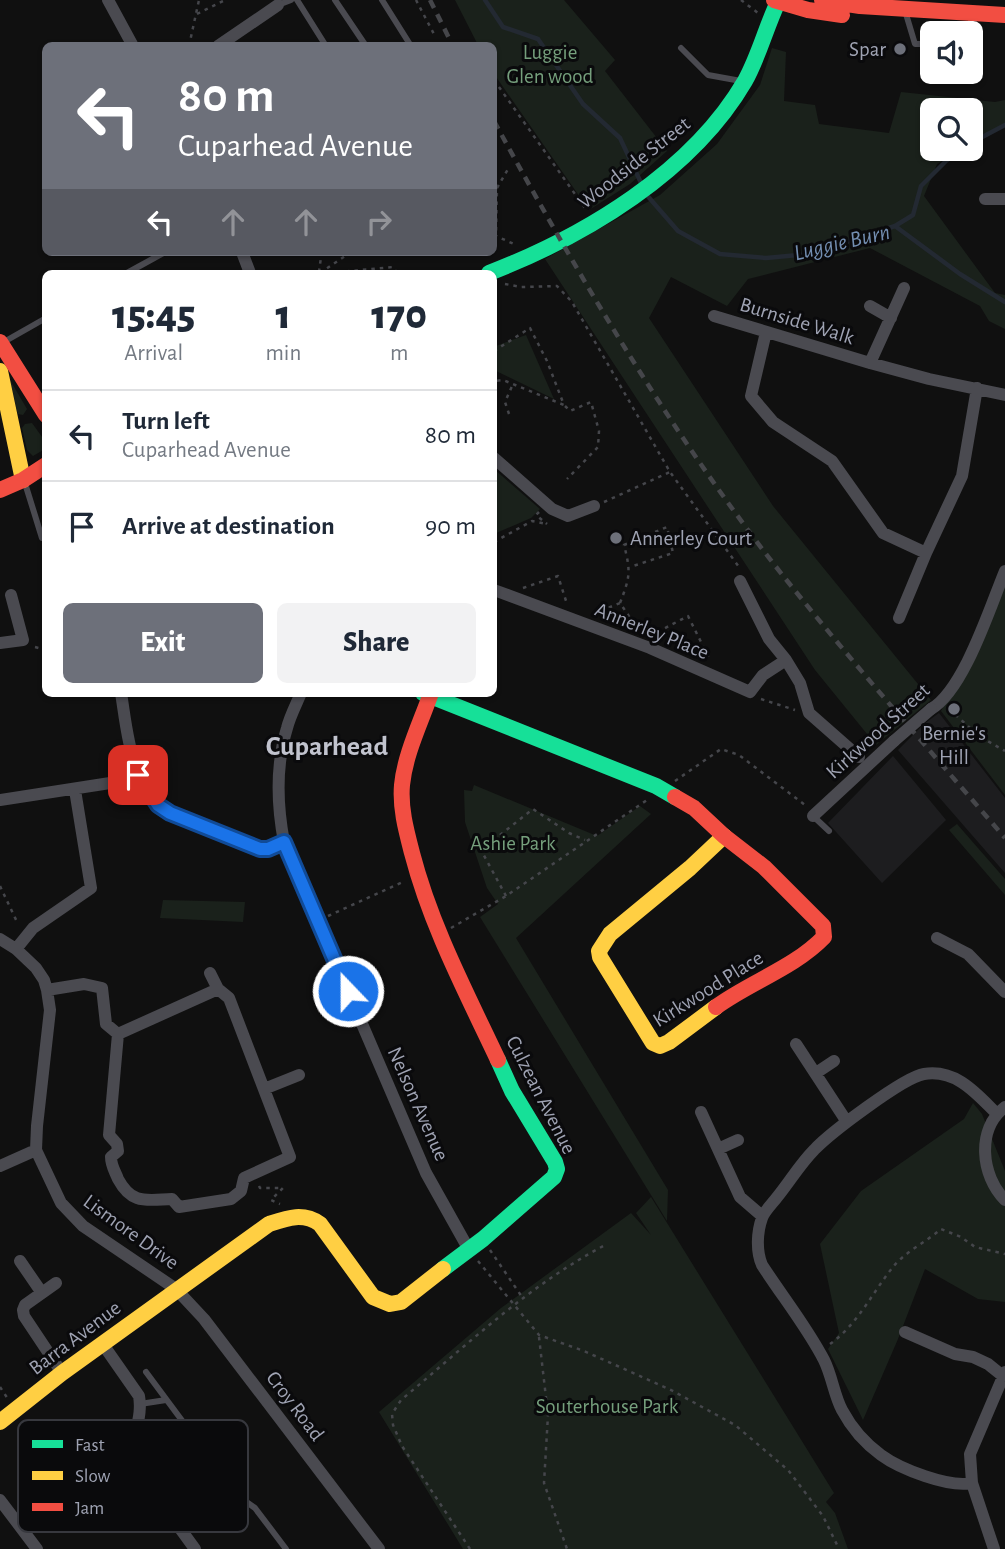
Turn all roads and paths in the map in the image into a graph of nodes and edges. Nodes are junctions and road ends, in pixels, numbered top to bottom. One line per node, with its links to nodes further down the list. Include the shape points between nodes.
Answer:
1 (108, 0): 20 (street)
2 (199, 0): 15 (path)
3 (225, 0): 15 (path)
4 (294, 0): 11 (lane); 23 (lane)
5 (335, 0): 24 (lane)
6 (382, 0): 25 (lane)
7 (416, 0): 19 (path)
8 (741, 0): 17 (path)
9 (822, 0): 12 (street)
10 (777, 1): 14 (street, via 834,15); 17 (street, Woodside Street)
11 (278, 5): 22 (street)
12 (927, 10): 13 (street); 14 (street)
13 (972, 13): 16 (street); 18 (lane)
14 (906, 14): 26 (lane, via 915,44)
15 (195, 15): 21 (path)
16 (1005, 15)
17 (768, 21): 28 (street, Woodside Street)
18 (971, 21)
19 (435, 36)
20 (130, 42)
21 (190, 42)
22 (224, 42)
23 (323, 42)
24 (363, 42)
25 (408, 42)
26 (920, 44)
27 (681, 48): 28 (lane, via 708,75)
28 (744, 81): 34 (street, Woodside Street, via 714,127)
29 (497, 84): 34 (path)
30 (508, 169): 31 (path)
31 (497, 186)
32 (985, 199): 33 (street)
33 (1005, 199)
34 (596, 221): 41 (street, Woodside Street)
35 (158, 256): 37 (lane)
36 (345, 256): 38 (path)
37 (132, 270)
38 (324, 270)
39 (361, 270): 40 (path)
40 (395, 270)
41 (496, 270)
42 (497, 283): 62 (path, via 557,286 572,302)
43 (904, 288): 46 (street, Burnside Walk)
44 (870, 306): 46 (street, Burnside Walk)
45 (714, 316): 48 (street, Burnside Walk)
46 (891, 318): 51 (street, Burnside Walk)
47 (42, 320): 49 (lane)
48 (766, 332): 51 (street, Burnside Walk); 70 (street, via 751,396 773,422 832,461 883,533)
49 (0, 343): 58 (street)
50 (497, 349): 57 (path, via 530,328)
51 (870, 363): 55 (street, Burnside Walk)
52 (0, 371): 64 (street)
53 (497, 381): 54 (path)
54 (513, 384): 57 (path); 59 (path, via 505,402)
55 (976, 388): 56 (street, Burnside Walk); 70 (street, via 962,476)
56 (1005, 395)
57 (564, 405): 63 (path, via 570,411 591,402 598,430 598,447)
58 (42, 409)
59 (509, 414)
60 (497, 461): 66 (street, via 552,509 568,516)
61 (42, 468): 64 (street)
62 (670, 472): 66 (path); 73 (path, via 739,565)
63 (567, 479)
64 (23, 480): 65 (street); 68 (lane)
65 (0, 490)
66 (594, 506)
67 (542, 519): 69 (path, via 547,524 531,521)
68 (42, 532)
69 (497, 540)
70 (926, 553): 77 (street)
71 (630, 567): 71 (path, via 673,553 667,527 624,545); 76 (path)
72 (1005, 571): 87 (street, Kirkwood Street, via 964,669)
73 (740, 581): 80 (street, via 769,639)
74 (498, 593): 78 (street, Annerley Place); 78 (path, via 558,576)
75 (11, 595): 79 (street, via 23,640)
76 (620, 603): 78 (path); 81 (path, via 644,639 688,616)
77 (899, 618)
78 (574, 621): 81 (street, Annerley Place)
79 (0, 643)
80 (786, 660): 82 (street, via 763,675); 88 (street, via 800,683)
81 (719, 678): 82 (street, Annerley Place)
82 (750, 692): 88 (path, via 767,703)
83 (122, 697): 91 (street)
84 (299, 697): 99 (street, Nelson Avenue, via 286,729 279,781)
85 (427, 697): 100 (street, Culzean Avenue, via 402,786 403,819)
86 (435, 697): 92 (street, Kirkwood Place)
87 (937, 706): 89 (path); 95 (street, Kirkwood Street, bridge)
88 (809, 713): 90 (street)
89 (1005, 751)
90 (859, 757)
91 (138, 775): 93 (street); 99 (street, via 158,805 170,813 260,849)
92 (658, 787): 95 (path, via 662,782 671,784 721,749 739,755); 97 (street, Kirkwood Place, via 694,808); 98 (path, via 652,797)
93 (75, 790): 94 (street); 105 (street, via 91,888)
94 (0, 800)
95 (814, 814): 96 (lane)
96 (829, 831)
97 (724, 836): 97 (street, Kirkwood Place, via 815,915 824,926 824,937 669,1042 653,1044 599,951 610,934)
98 (586, 841): 102 (path); 102 (path, via 533,809 481,850)
99 (284, 842): 103 (street, Nelson Avenue)
100 (418, 876): 103 (path); 104 (street, Culzean Avenue)
101 (0, 886): 105 (path)
102 (506, 895): 104 (path)
103 (320, 920): 132 (street, Nelson Avenue, via 426,1173)
104 (439, 935): 130 (street, Culzean Avenue, via 512,1091 557,1169 554,1178)
105 (25, 938): 108 (street)
106 (937, 938): 112 (street, via 968,954)
107 (0, 939): 108 (street)
108 (16, 949): 111 (street, via 36,968)
109 (211, 973): 110 (street)
110 (218, 989): 113 (street); 118 (street, via 229,998)
111 (47, 990): 113 (street, via 84,984 102,988 106,1024); 124 (street, Lismore Drive, via 50,1010)
112 (1005, 992)
113 (118, 1034): 126 (street, via 110,1135 118,1151 111,1157 111,1165 125,1192 140,1201 172,1199 179,1207 231,1199 241,1191 244,1178)
114 (796, 1044): 116 (street)
115 (834, 1061): 116 (street)
116 (816, 1073): 121 (street)
117 (299, 1075): 118 (street)
118 (264, 1089): 126 (street, via 290,1157)
119 (1001, 1110): 121 (street, via 957,1078 924,1074 910,1078); 127 (street, via 987,1131 985,1153 995,1190)
120 (701, 1112): 123 (street)
121 (847, 1122): 128 (street, via 813,1151)
122 (738, 1140): 123 (street)
123 (718, 1149): 128 (street, via 740,1197)
124 (36, 1150): 125 (street); 136 (street, Lismore Drive, via 61,1203 82,1226)
125 (0, 1166)
126 (254, 1173): 129 (path, via 260,1188 283,1188 271,1200)
127 (1005, 1200)
128 (762, 1216): 143 (street, via 757,1250 762,1265)
129 (291, 1217): 132 (street, Culzean Avenue, via 313,1217 373,1297 390,1304 401,1302); 136 (street, via 269,1224)
130 (483, 1239): 132 (street, Culzean Avenue); 138 (path)
131 (607, 1244): 138 (path)
132 (468, 1248): 139 (path)
133 (1005, 1254): 143 (path, via 975,1247 941,1230 894,1266 839,1337)
134 (20, 1261): 137 (street)
135 (55, 1283): 137 (street)
136 (176, 1289): 142 (street, Barra Avenue); 161 (street, Croy Road, via 204,1319)
137 (41, 1293): 145 (street, via 25,1306 24,1316)
138 (522, 1297): 139 (path)
139 (513, 1306): 141 (path); 162 (path, via 401,1400 392,1414 402,1446)
140 (905, 1332): 146 (street)
141 (539, 1335): 163 (path, via 548,1415 544,1483); 164 (path, via 671,1390 735,1425 788,1470 823,1516)
142 (102, 1343): 145 (street, Barra Avenue); 148 (street, via 132,1384)
143 (819, 1352): 152 (street, via 841,1409 881,1455 943,1482)
144 (146, 1372): 147 (lane)
145 (62, 1373): 151 (street, Barra Avenue)
146 (1004, 1374): 152 (street, via 971,1454)
147 (166, 1400): 148 (lane); 150 (lane)
148 (140, 1404): 149 (street)
149 (138, 1420)
150 (181, 1420)
151 (0, 1422)
152 (971, 1483): 165 (street)
153 (248, 1503): 160 (lane)
154 (2, 1507): 155 (street)
155 (18, 1526)
156 (23, 1532): 158 (street)
157 (183, 1532): 159 (street)
158 (37, 1549)
159 (195, 1549)
160 (286, 1549)
161 (379, 1549)
162 (470, 1549)
163 (567, 1549)
164 (839, 1549)
165 (994, 1549)

